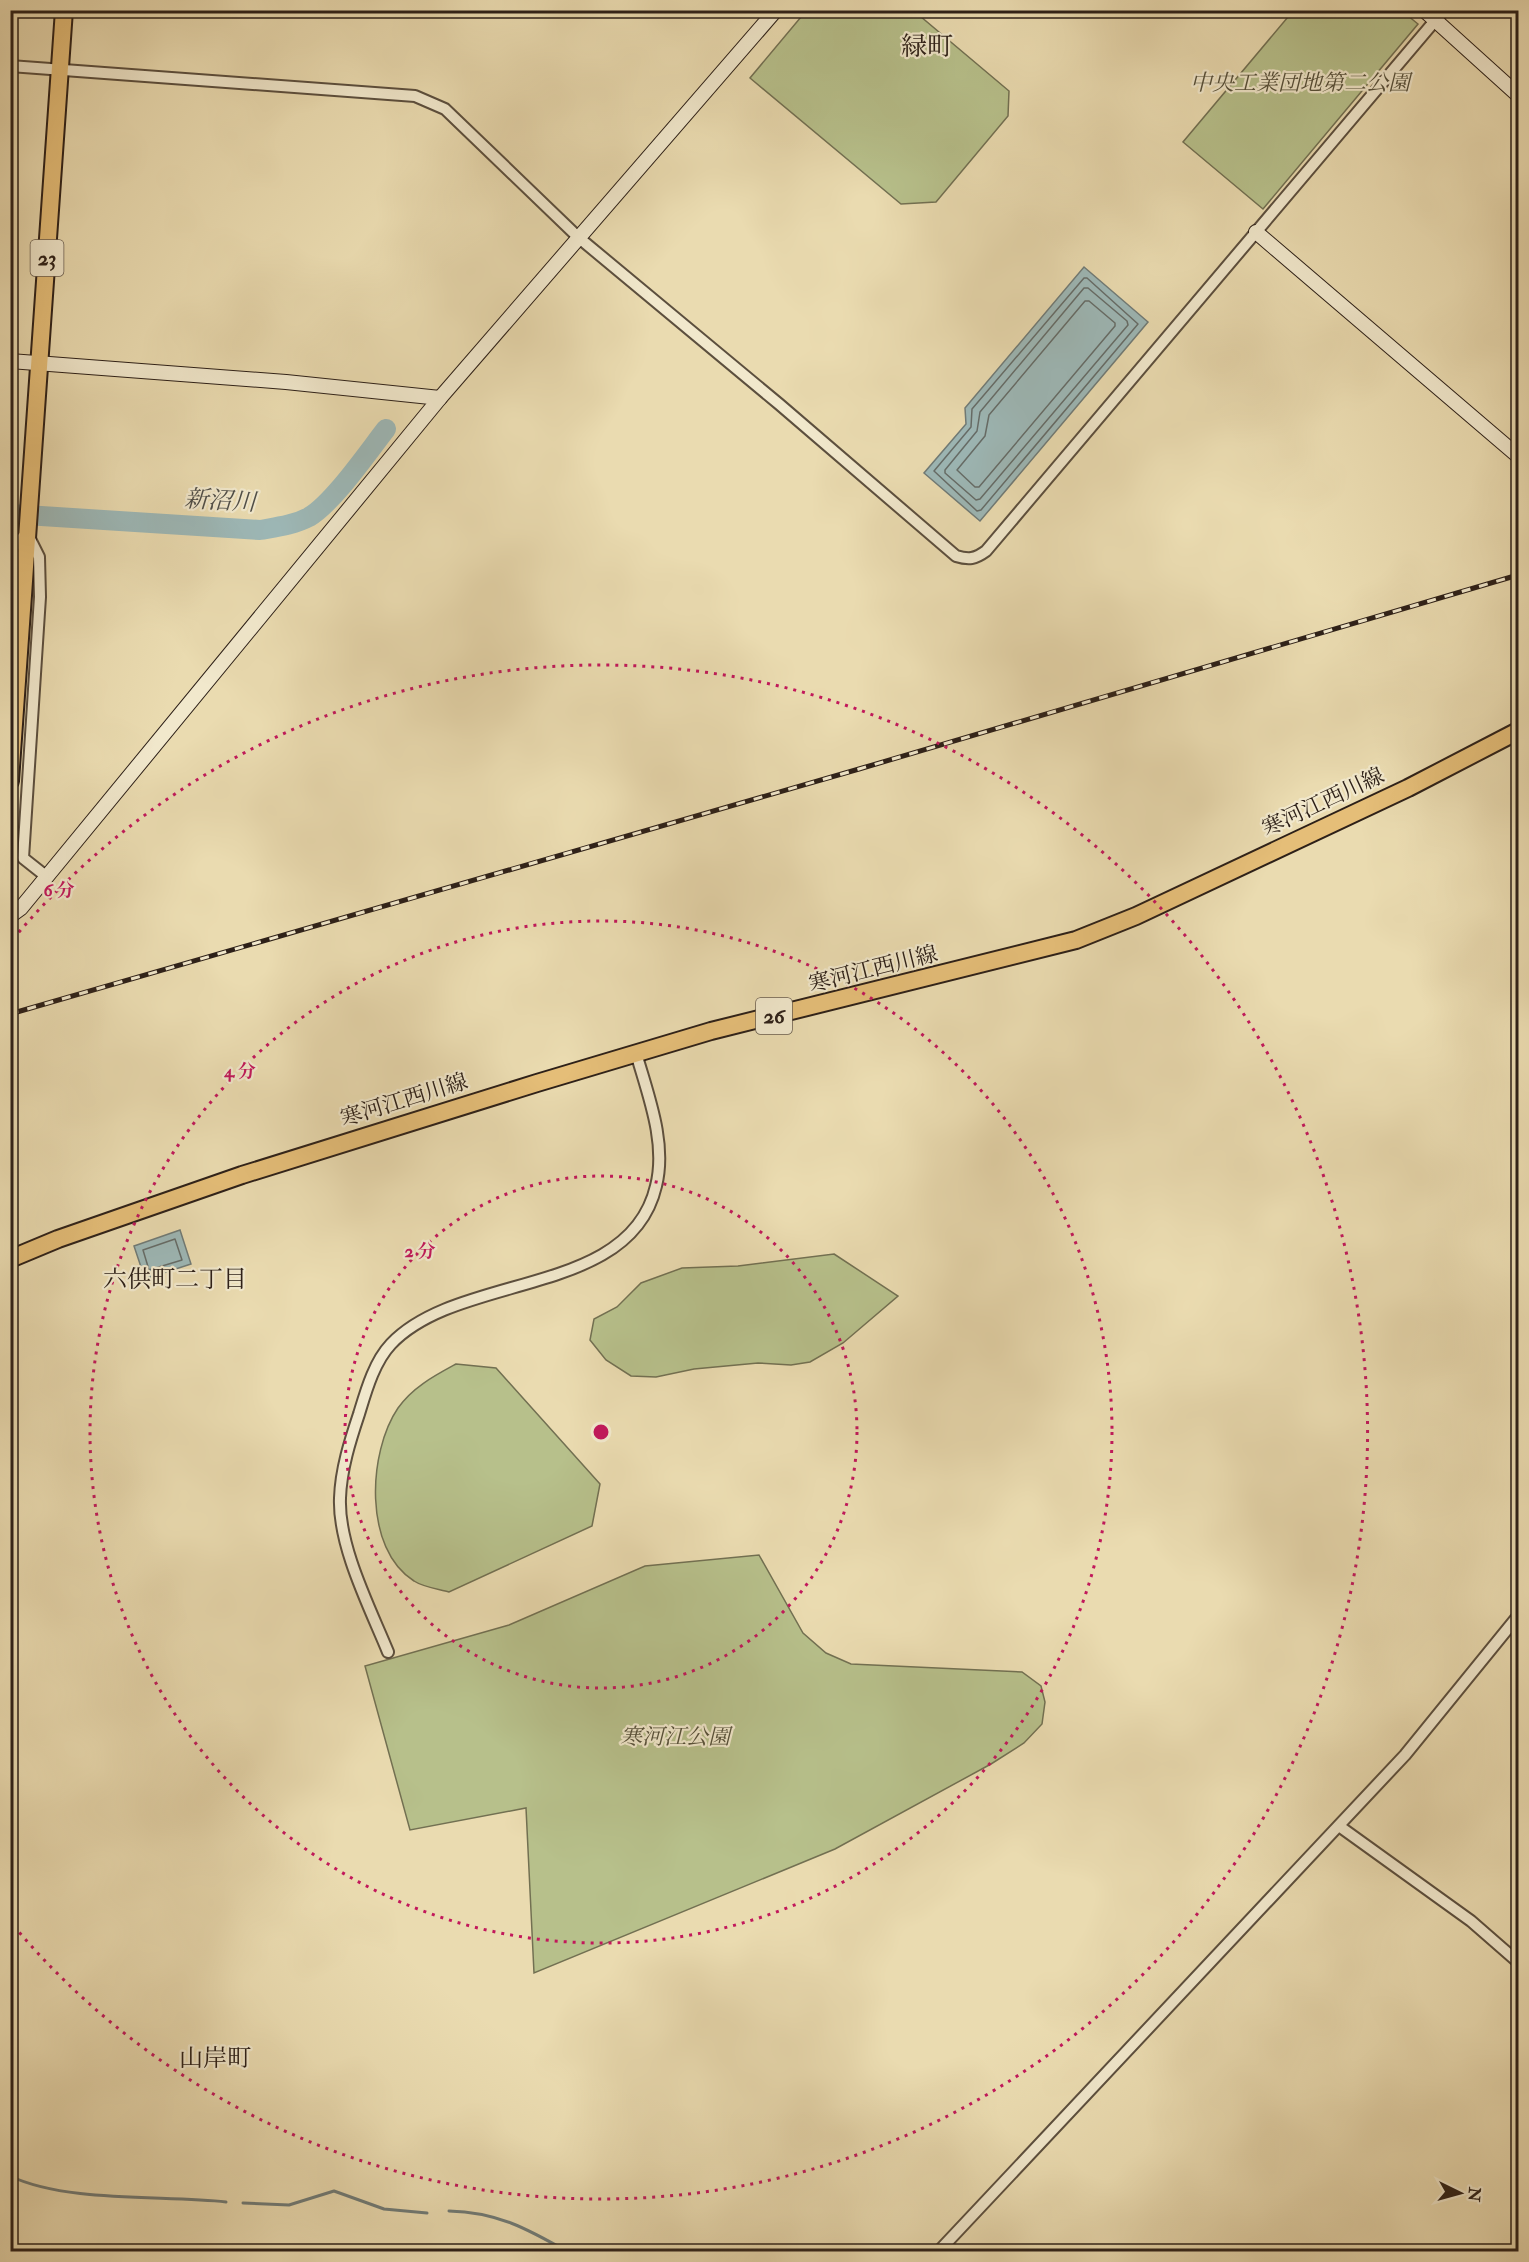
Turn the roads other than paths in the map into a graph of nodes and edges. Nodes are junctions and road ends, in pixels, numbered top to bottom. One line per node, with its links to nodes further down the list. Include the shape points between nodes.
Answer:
1 (64, 10): 6 (main road, 23)
2 (776, 10): 9 (street)
3 (1424, 10): 4 (street)
4 (1439, 15): 7 (street); 8 (street)
5 (10, 66): 6 (street)
6 (60, 71): 9 (street, via 427,99 461,123); 11 (main road, 23)
7 (1516, 93)
8 (1256, 232): 9 (street, via 986,551 967,560 956,556); 13 (street)
9 (578, 237): 12 (street)
10 (10, 361): 11 (street)
11 (40, 364): 12 (street); 14 (main road, 23)
12 (441, 398): 18 (street)
13 (1518, 456)
14 (27, 528): 15 (street); 17 (main road, 23); 18 (street, via 39,557 40,597 23,858)
15 (10, 558)
16 (1518, 731): 20 (main road, 寒河江西川線 / 26, via 1408,788 1136,916 1076,940)
17 (10, 781)
18 (46, 877): 19 (street)
19 (10, 916)
20 (636, 1053): 21 (main road, 寒河江西川線 / 26, via 338,1143); 23 (street, via 656,1132 660,1167 649,1206 628,1236 591,1261 426,1317 389,1346 376,1367 344,1464 340,1499 342,1528)
21 (10, 1259)
22 (1518, 1616): 24 (street, via 1405,1755)
23 (388, 1652)
24 (1339, 1826): 25 (street, via 1471,1921); 26 (street)
25 (1518, 1962)
26 (938, 2252)

